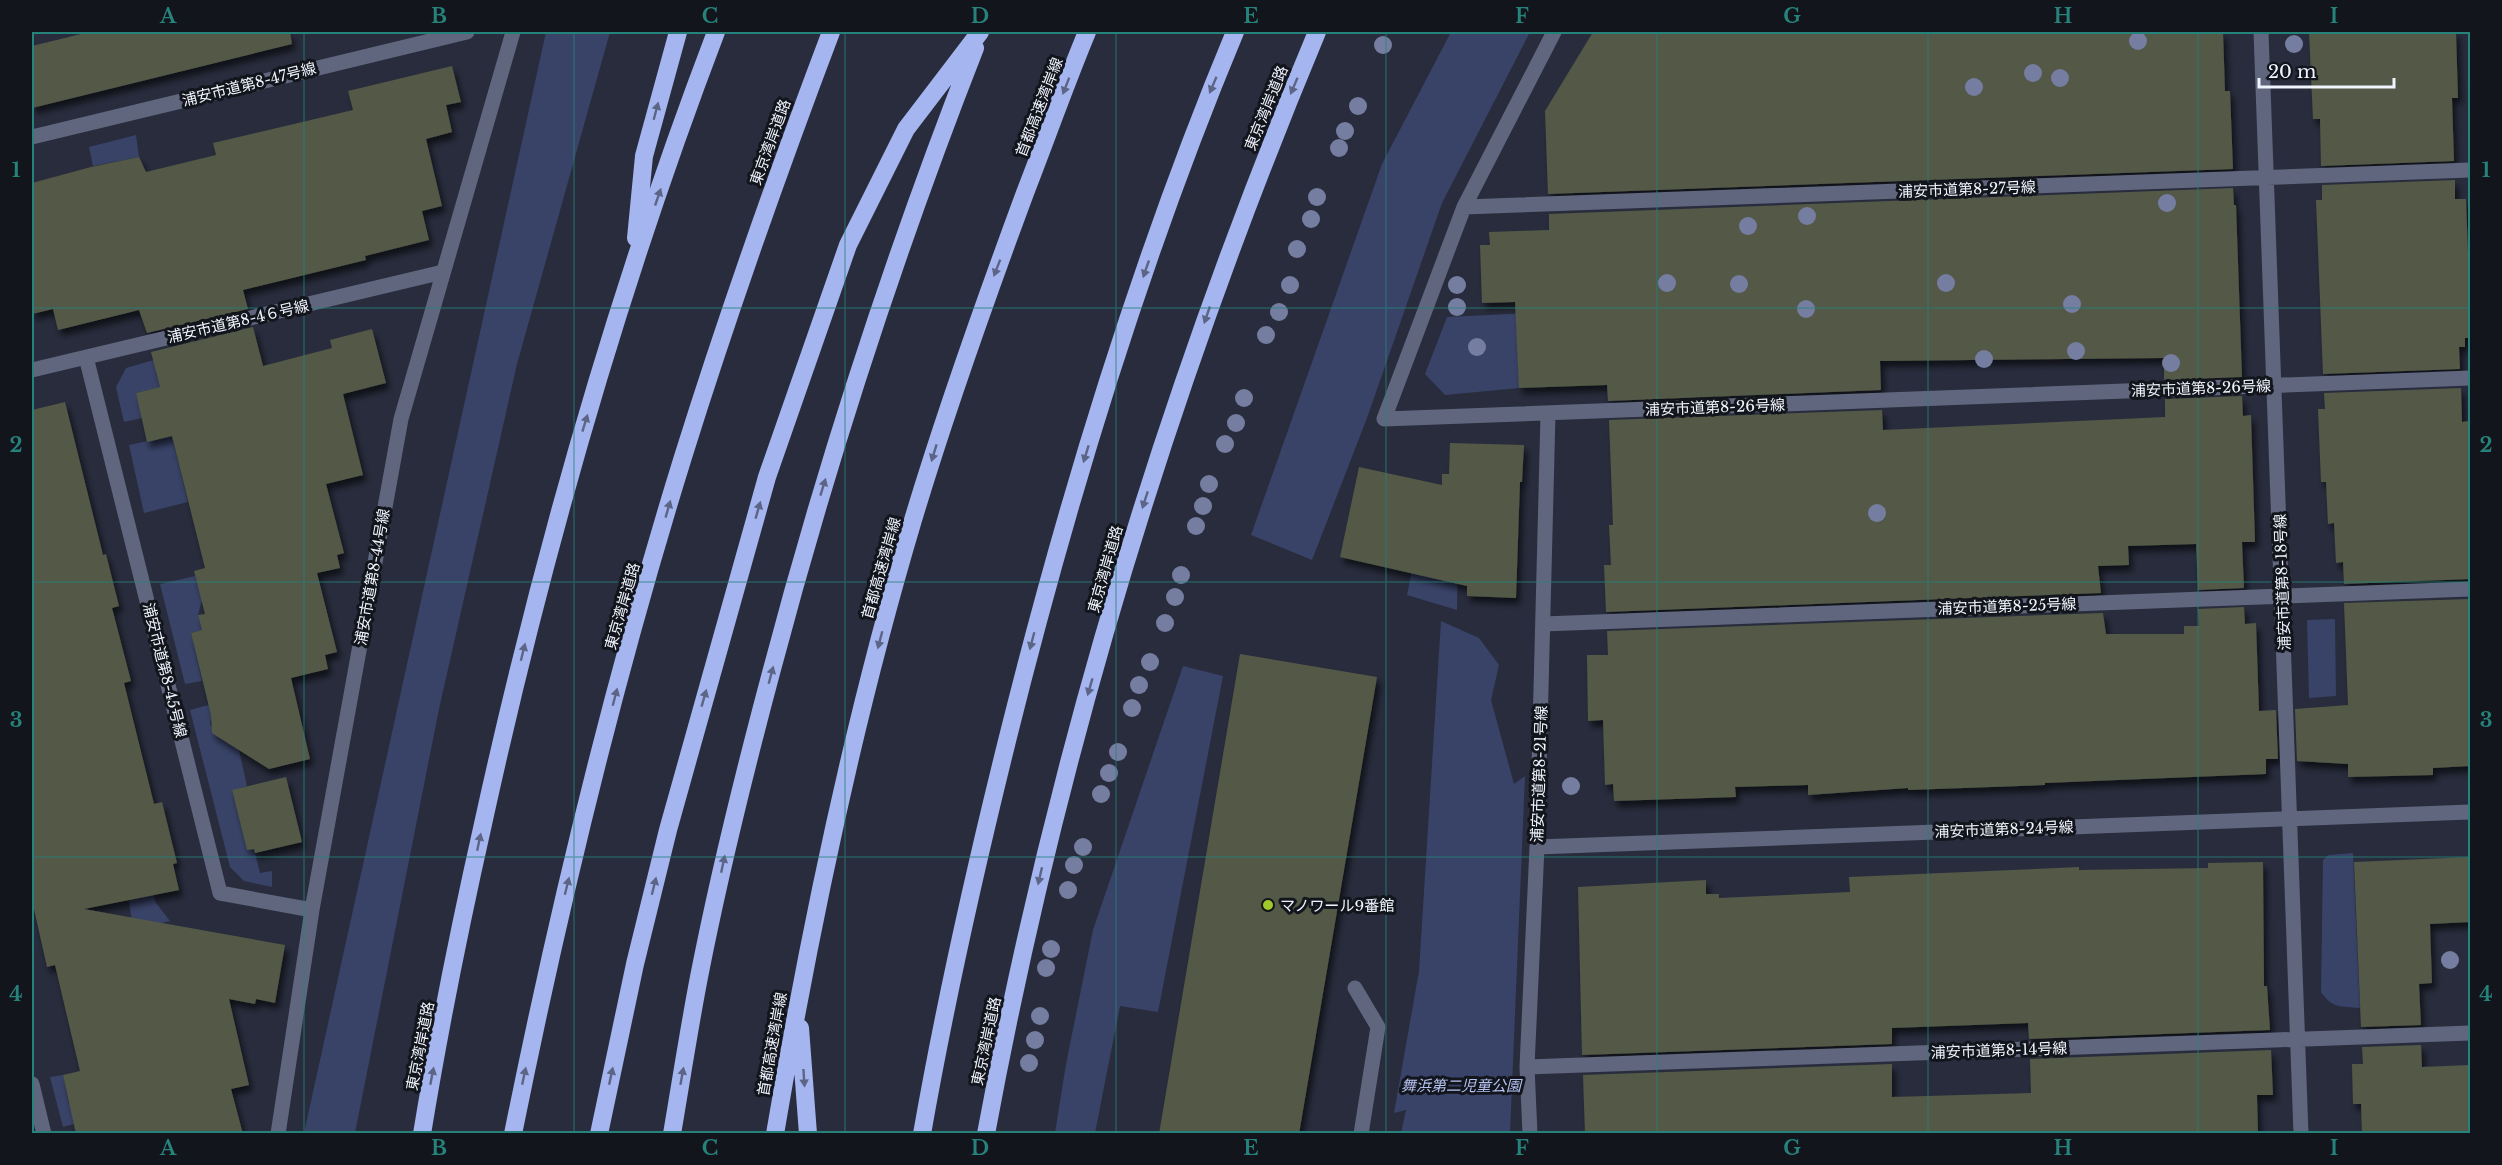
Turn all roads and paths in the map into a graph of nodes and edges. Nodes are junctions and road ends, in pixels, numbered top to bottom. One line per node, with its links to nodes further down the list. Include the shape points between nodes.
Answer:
1 (467, 32): 12 (street, 浦安市道第8-47号線)
2 (513, 32): 16 (street, 浦安市道第8-44号線)
3 (678, 32): 17 (highway, one-way to 3, via 644,156)
4 (716, 32): 17 (highway, 東京湾岸道路, one-way to 4)
5 (831, 32): 39 (highway, 東京湾岸道路, one-way to 5, via 550,953 614,698 676,481 762,215)
6 (980, 32): 40 (highway, one-way to 6, via 668,830 775,455 848,245 906,129); 41 (highway, one-way to 6, via 725,854 786,614 896,258)
7 (1087, 32): 31 (highway, 首都高速湾岸線, one-way to 31, via 988,291 912,522 850,758)
8 (1235, 32): 44 (highway, one-way to 44, via 1202,110 1122,337 1072,496 1032,638 963,925)
9 (1317, 32): 45 (highway, 東京湾岸道路, one-way to 45, via 1226,260 1136,527 1061,790 1016,981)
10 (1554, 32): 15 (street, 浦安市道第8-26号線)
11 (2261, 32): 14 (street, 浦安市道第8-18号線)
12 (32, 137)
13 (2470, 170): 14 (street, 浦安市道第8-27号線)
14 (2266, 178): 15 (street, 浦安市道第8-27号線); 21 (street, 浦安市道第8-18号線)
15 (1464, 207): 22 (street, 浦安市道第8-26号線, via 1384,419)
16 (444, 272): 18 (street, 浦安市道第8-4６号線); 29 (street, 浦安市道第8-44号線, via 401,419)
17 (632, 273): 38 (highway, 東京湾岸道路, one-way to 17, via 466,899 504,727 568,479)
18 (86, 357): 19 (street, 浦安市道第8-4６号線); 29 (street, 浦安市道第8-45号線, via 220,892)
19 (32, 370)
20 (2470, 378): 21 (street, 浦安市道第8-26号線)
21 (2275, 386): 22 (street, 浦安市道第8-26号線); 24 (street, 浦安市道第8-18号線)
22 (1548, 414): 25 (street, 浦安市道第8-21号線)
23 (2470, 590): 24 (street, 浦安市道第8-25号線)
24 (2282, 596): 25 (street, 浦安市道第8-25号線); 27 (street, 浦安市道第8-18号線)
25 (1543, 624): 28 (street, 浦安市道第8-21号線)
26 (2470, 812): 27 (street, 浦安市道第8-24号線)
27 (2290, 818): 28 (street, 浦安市道第8-24号線); 33 (street, 浦安市道第8-18号線)
28 (1537, 847): 34 (street, 浦安市道第8-21号線)
29 (312, 909): 37 (street, 浦安市道第8-44号線)
30 (1355, 987): 46 (street, via 1378,1027)
31 (798, 999): 42 (highway, 首都高速湾岸線); 43 (highway, one-way to 43)
32 (2470, 1033): 33 (street, 浦安市道第8-14号線)
33 (2298, 1040): 34 (street, 浦安市道第8-14号線); 48 (street, 浦安市道第8-18号線)
34 (1527, 1067): 47 (street, 浦安市道第8-21号線)
35 (32, 1084): 36 (street)
36 (44, 1134)
37 (278, 1134)
38 (422, 1134)
39 (513, 1134)
40 (599, 1134)
41 (672, 1134)
42 (775, 1134)
43 (808, 1134)
44 (922, 1134)
45 (986, 1134)
46 (1361, 1134)
47 (1530, 1134)
48 (2301, 1134)

